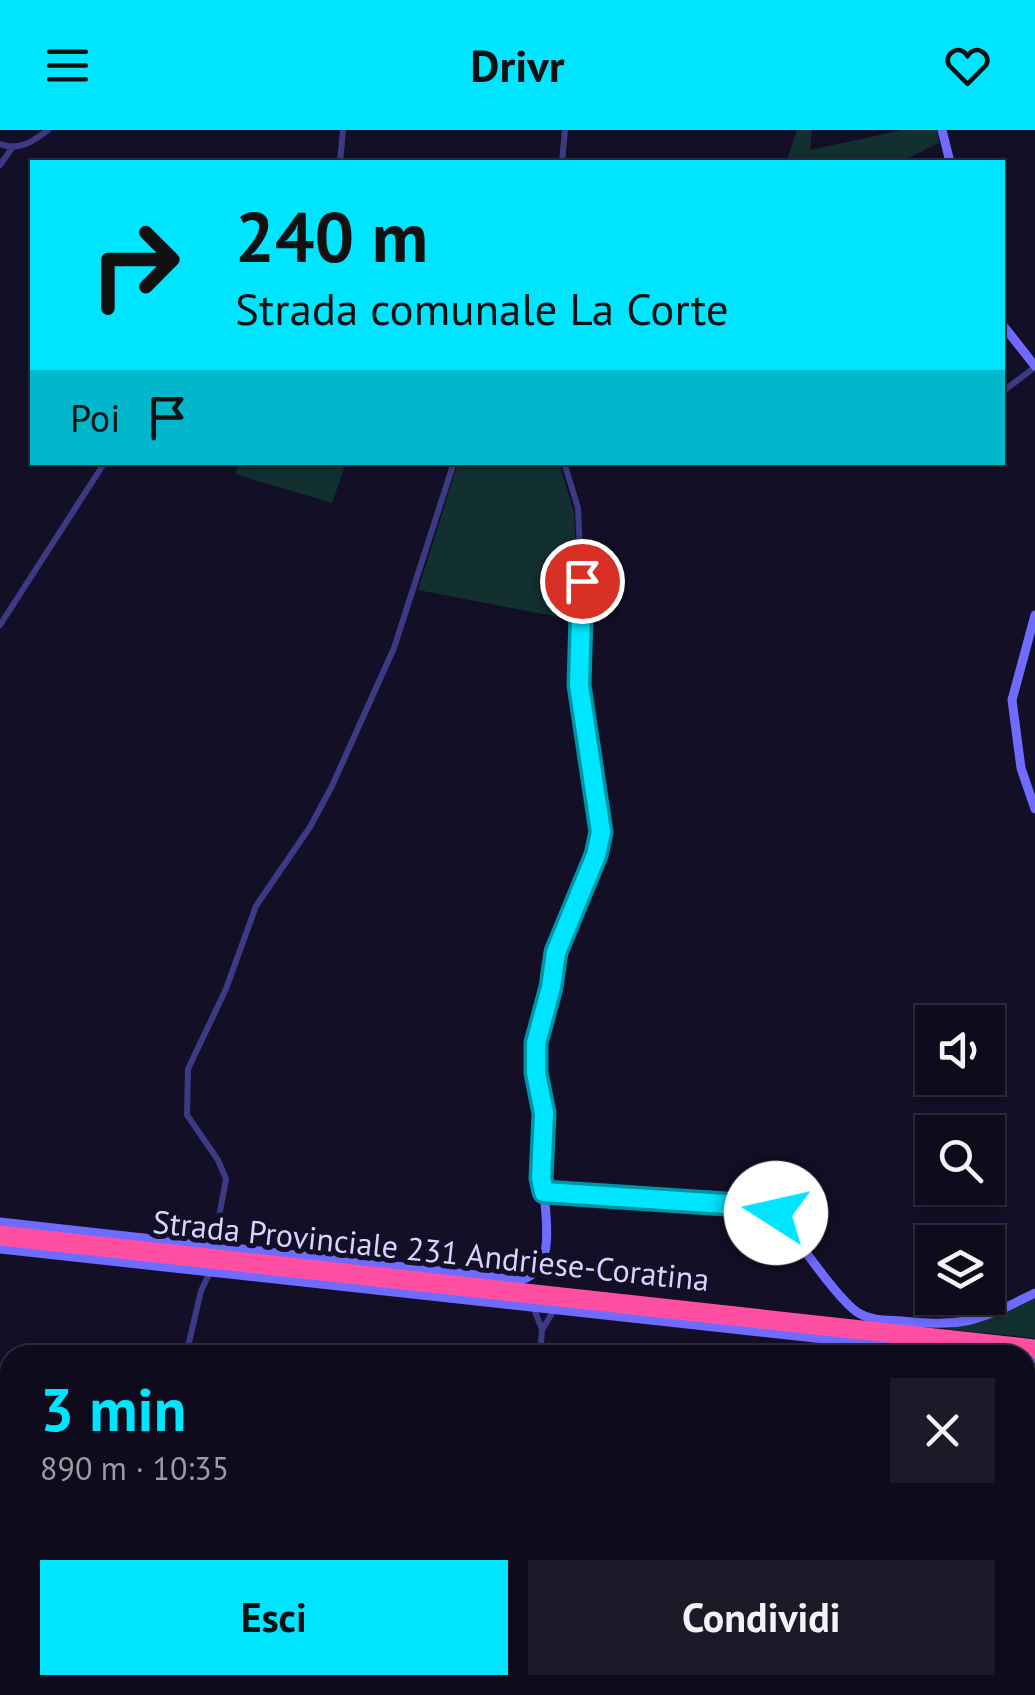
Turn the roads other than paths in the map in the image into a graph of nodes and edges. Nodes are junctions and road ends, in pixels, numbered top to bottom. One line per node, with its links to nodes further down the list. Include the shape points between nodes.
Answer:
1 (48, 130): 6 (street)
2 (343, 130): 7 (street)
3 (566, 130): 8 (street)
4 (942, 130): 9 (street)
5 (0, 144): 6 (street)
6 (12, 148): 10 (street)
7 (340, 160)
8 (562, 160)
9 (950, 160)
10 (0, 165)
11 (1005, 328): 12 (street)
12 (1035, 367): 13 (street)
13 (1005, 390)
14 (102, 465): 18 (street)
15 (453, 465): 22 (street, via 394,648 332,786 256,906 188,1069 187,1115 226,1179)
16 (565, 465): 20 (street, via 578,508 579,685 601,832 556,952 536,1043)
17 (1035, 615): 19 (street, via 1012,700 1021,768)
18 (0, 625)
19 (1035, 809)
20 (544, 1192): 26 (street, via 545,1258 523,1279); 31 (street, via 770,1209 850,1306 872,1318 961,1324)
21 (0, 1222): 25 (street)
22 (218, 1228): 25 (street); 26 (street)
23 (0, 1231): 35 (highway, Strada Provinciale 231 Andriese-Coratina)
24 (0, 1240): 39 (highway, Strada Provinciale 231 Andriese-Coratina)
25 (205, 1245): 26 (street)
26 (222, 1247)
27 (0, 1248): 28 (street)
28 (193, 1270): 29 (street); 30 (street)
29 (210, 1272): 30 (street); 32 (street)
30 (201, 1291): 36 (street)
31 (1035, 1292)
32 (533, 1307): 33 (street); 34 (street)
33 (554, 1310): 34 (street); 38 (street)
34 (542, 1330): 37 (street)
35 (1035, 1343)
36 (188, 1345)
37 (541, 1345)
38 (878, 1345)
39 (953, 1345)

